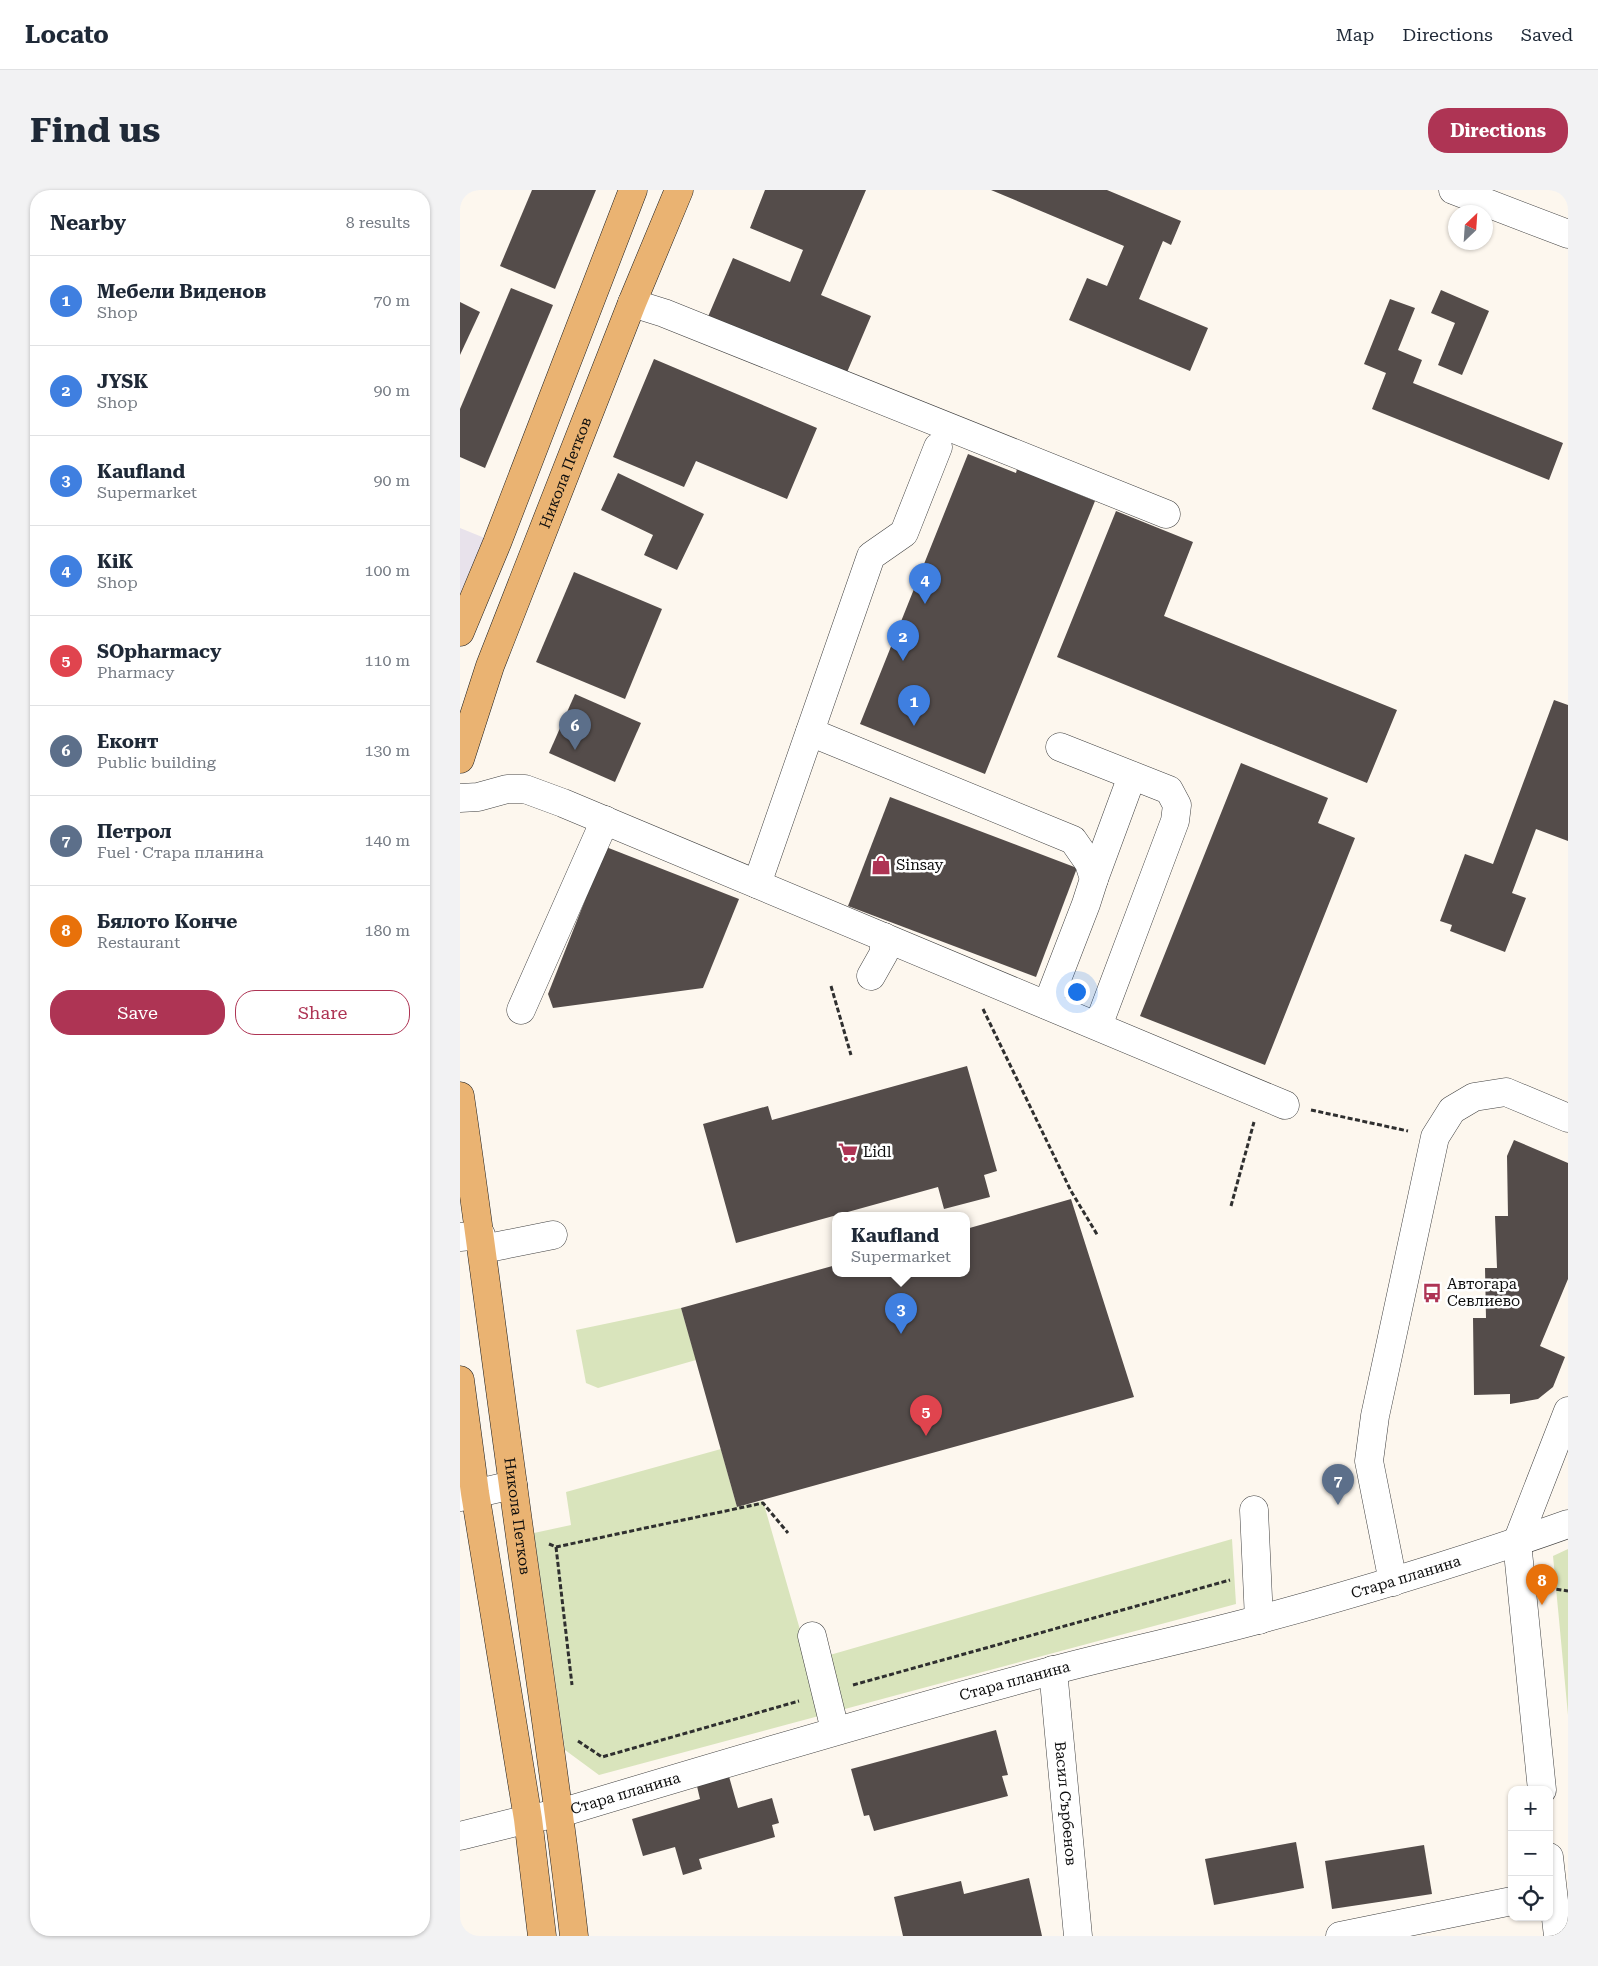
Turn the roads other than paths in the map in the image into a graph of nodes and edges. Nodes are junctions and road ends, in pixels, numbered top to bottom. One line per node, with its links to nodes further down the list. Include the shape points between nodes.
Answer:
1 (633, 190): 9 (main road)
2 (679, 190): 6 (main road, Никола Петков)
3 (1453, 190): 4 (street)
4 (1480, 195): 5 (street)
5 (1568, 234)
6 (632, 302): 8 (street); 12 (main road, Никола Петков, via 490,666)
7 (938, 447): 10 (street, via 904,533 871,556)
8 (1166, 514)
9 (460, 632)
10 (810, 732): 16 (street, via 1073,840 1089,862); 17 (street)
11 (1060, 747): 13 (street)
12 (460, 759)
13 (1132, 776): 16 (street); 22 (street, via 1169,790 1177,805 1175,820)
14 (460, 798): 15 (street, via 525,789)
15 (605, 820): 17 (street); 21 (street)
16 (1094, 879): 20 (street)
17 (758, 884): 18 (street)
18 (884, 937): 19 (street, via 884,952); 20 (street)
19 (871, 976)
20 (1047, 1005): 22 (street)
21 (521, 1010)
22 (1098, 1026): 24 (street)
23 (460, 1096): 27 (main road, Никола Петков)
24 (1273, 1100)
25 (1568, 1118): 35 (street, via 1506,1092 1474,1097 1452,1110 1435,1137 1368,1461)
26 (553, 1235): 27 (street)
27 (475, 1240): 30 (main road, Никола Петков)
28 (460, 1380): 31 (main road)
29 (1568, 1411): 34 (street)
30 (513, 1485): 31 (street); 41 (main road, Никола Петков)
31 (468, 1495): 42 (main road)
32 (1254, 1510): 36 (street)
33 (1568, 1524): 34 (street, Стара планина)
34 (1517, 1542): 35 (street, Стара планина); 40 (street)
35 (1393, 1582): 36 (street, Стара планина)
36 (1259, 1620): 38 (street, Стара планина)
37 (812, 1636): 39 (street)
38 (1053, 1670): 39 (street, Стара планина); 48 (street, Васил Сърбенов)
39 (835, 1730): 41 (street, Стара планина)
40 (1542, 1786)
41 (560, 1813): 42 (street, Стара планина); 47 (main road, Никола Петков)
42 (528, 1819): 43 (street, Стара планина); 46 (main road)
43 (460, 1836)
44 (1508, 1902): 49 (street)
45 (1553, 1905): 50 (street)
46 (542, 1936)
47 (574, 1936)
48 (1078, 1936)
49 (1340, 1936)
50 (1558, 1936)

